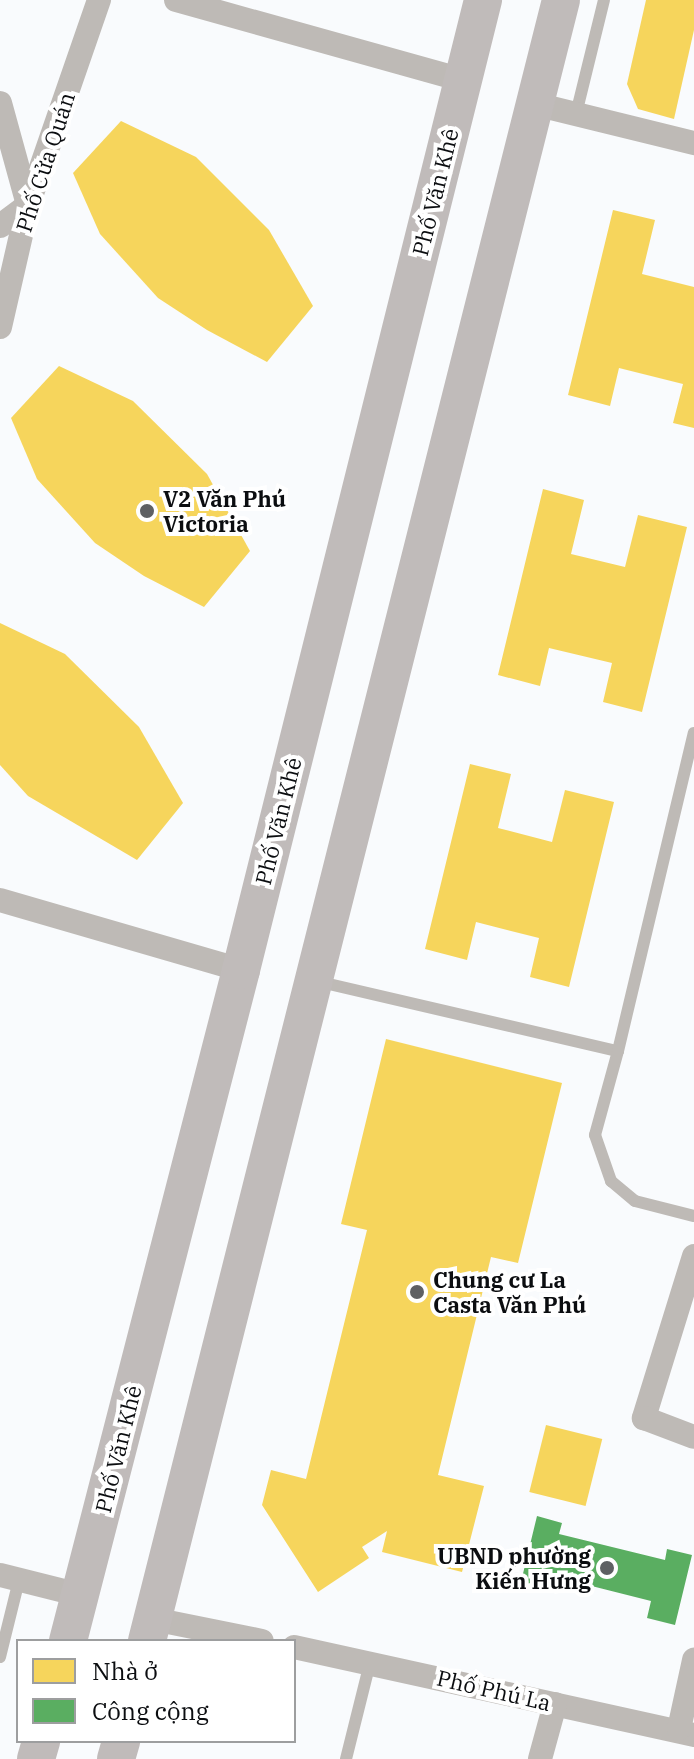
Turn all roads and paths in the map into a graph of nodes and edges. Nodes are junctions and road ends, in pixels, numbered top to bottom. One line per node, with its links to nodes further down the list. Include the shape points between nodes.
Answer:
1 (99, 0): 11 (street, Phố Cửa Quán)
2 (176, 0): 6 (street)
3 (483, 0): 6 (main road, Phố Văn Khê)
4 (561, 0): 8 (main road)
5 (604, 0): 9 (lane)
6 (463, 80): 16 (main road, Phố Văn Khê)
7 (0, 103): 11 (street)
8 (535, 104): 9 (street); 17 (main road)
9 (576, 114): 10 (street)
10 (694, 143)
11 (28, 205): 12 (street); 13 (street, Phố Cửa Quán)
12 (0, 226)
13 (0, 327)
14 (694, 733): 18 (lane)
15 (0, 900): 16 (street)
16 (241, 970): 23 (main road, Phố Văn Khê)
17 (314, 981): 18 (lane); 24 (main road)
18 (618, 1051): 19 (lane, via 595,1135 611,1181 635,1201)
19 (694, 1216)
20 (694, 1256): 21 (street, via 644,1418)
21 (694, 1437)
22 (9, 1577): 23 (street); 28 (lane)
23 (80, 1595): 25 (main road, Phố Văn Khê)
24 (150, 1630): 26 (street)
25 (69, 1639)
26 (242, 1639)
27 (296, 1647): 30 (street, Phố Phú La)
28 (0, 1657)
29 (694, 1660): 32 (street)
30 (370, 1663): 31 (street, Phố Phú La); 33 (lane)
31 (555, 1704): 32 (street, Phố Phú La); 34 (street)
32 (686, 1732)
33 (346, 1759)
34 (540, 1759)

